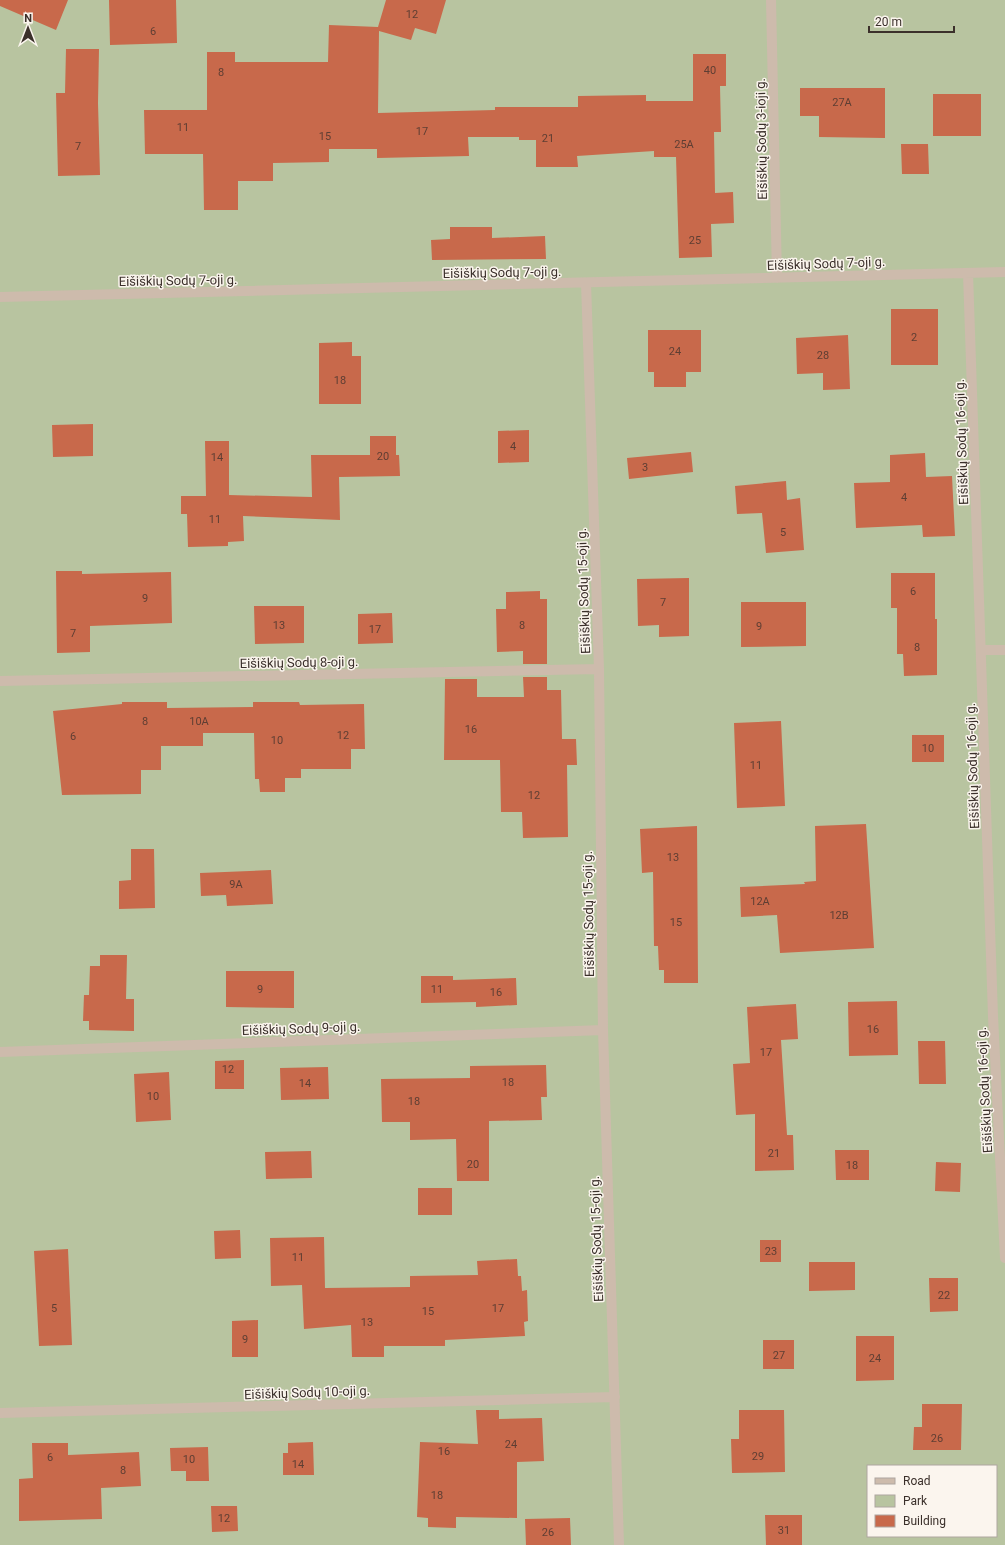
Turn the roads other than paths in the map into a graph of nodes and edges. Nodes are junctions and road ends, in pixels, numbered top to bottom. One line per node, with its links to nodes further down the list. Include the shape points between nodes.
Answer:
1 (771, 0): 4 (street, Eišiškių Sodų 3-ioji g.)
2 (968, 272): 3 (street, Eišiškių Sodų 7-oji g.); 4 (street, Eišiškių Sodų 7-oji g.); 7 (street, Eišiškių Sodų 16-oji g.)
3 (1005, 272)
4 (777, 278): 5 (street, Eišiškių Sodų 7-oji g.)
5 (586, 283): 6 (street, Eišiškių Sodų 7-oji g.); 9 (street, Eišiškių Sodų 15-oji g.)
6 (0, 297)
7 (981, 650): 8 (street); 13 (street, Eišiškių Sodų 16-oji g., via 993,1016)
8 (1005, 650)
9 (599, 669): 10 (street, Eišiškių Sodų 8-oji g.); 11 (street, Eišiškių Sodų 15-oji g.)
10 (0, 681)
11 (603, 1030): 12 (street, Eišiškių Sodų 9-oji g.); 14 (street, Eišiškių Sodų 15-oji g.)
12 (0, 1052)
13 (1005, 1258)
14 (615, 1397): 15 (street, Eišiškių Sodų 10-oji g.); 16 (street, Eišiškių Sodų 15-oji g.)
15 (0, 1413)
16 (619, 1545)

